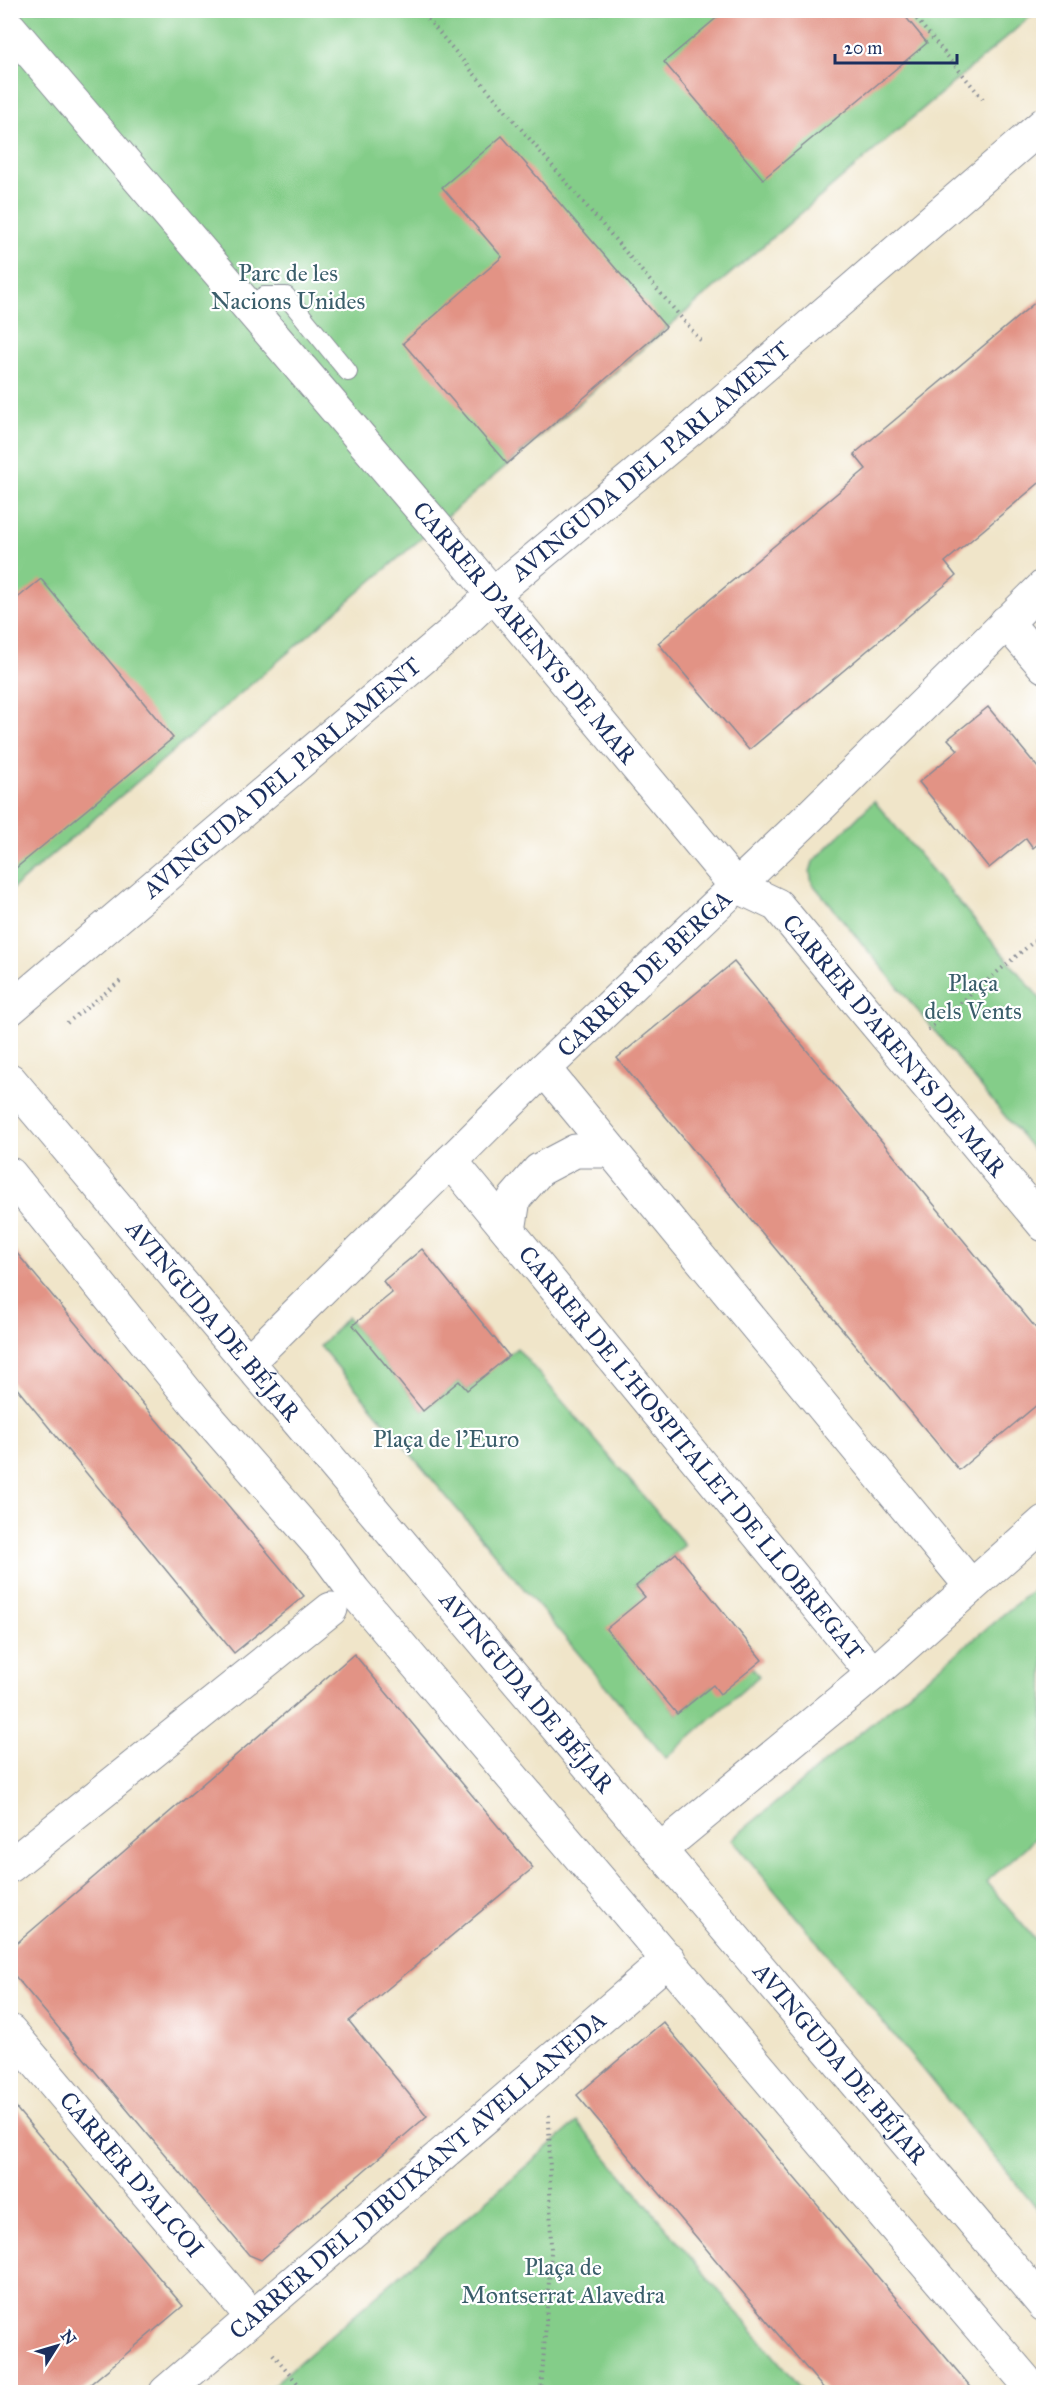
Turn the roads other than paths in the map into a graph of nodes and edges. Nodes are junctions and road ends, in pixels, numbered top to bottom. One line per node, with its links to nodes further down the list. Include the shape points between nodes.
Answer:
1 (10, 28): 3 (street, CARRER D'ARENYS DE MAR)
2 (1044, 124): 6 (street, AVINGUDA DEL PARLAMENT)
3 (247, 306): 4 (lane, via 264,296 286,297); 6 (street, CARRER D'ARENYS DE MAR)
4 (348, 372)
5 (1044, 586): 7 (street, CARRER DE BERGA)
6 (493, 594): 9 (street, CARRER D'ARENYS DE MAR); 10 (street, AVINGUDA DEL PARLAMENT)
7 (1006, 622): 8 (street); 9 (street, CARRER DE BERGA)
8 (1044, 666)
9 (735, 885): 11 (street, CARRER DE BERGA); 16 (street, CARRER D'ARENYS DE MAR, via 777,905)
10 (10, 1010)
11 (544, 1069): 13 (street); 14 (street, CARRER DE BERGA)
12 (10, 1080): 18 (street, AVINGUDA DE BÉJAR)
13 (610, 1151): 17 (street, CARRER DE L'HOSPITALET DE LLOBREGAT, via 575,1151 538,1170 514,1199); 20 (street)
14 (451, 1161): 17 (street, CARRER DE L'HOSPITALET DE LLOBREGAT); 18 (street, CARRER DE BERGA)
15 (10, 1174): 25 (street, via 196,1404)
16 (1044, 1225)
17 (509, 1231): 22 (street, CARRER DE L'HOSPITALET DE LLOBREGAT)
18 (248, 1362): 23 (street, AVINGUDA DE BÉJAR)
19 (1044, 1522): 20 (street)
20 (971, 1586): 22 (street)
21 (331, 1609): 24 (street)
22 (873, 1674): 23 (street)
23 (660, 1850): 27 (street, AVINGUDA DE BÉJAR)
24 (10, 1866)
25 (669, 1959): 28 (street, CARRER DEL DIBUIXANT AVELLANEDA); 30 (street)
26 (10, 2031): 28 (street, CARRER D'ALCOI)
27 (1044, 2305)
28 (252, 2317): 29 (street, CARRER DEL DIBUIXANT AVELLANEDA)
29 (166, 2392)
30 (1035, 2392)

